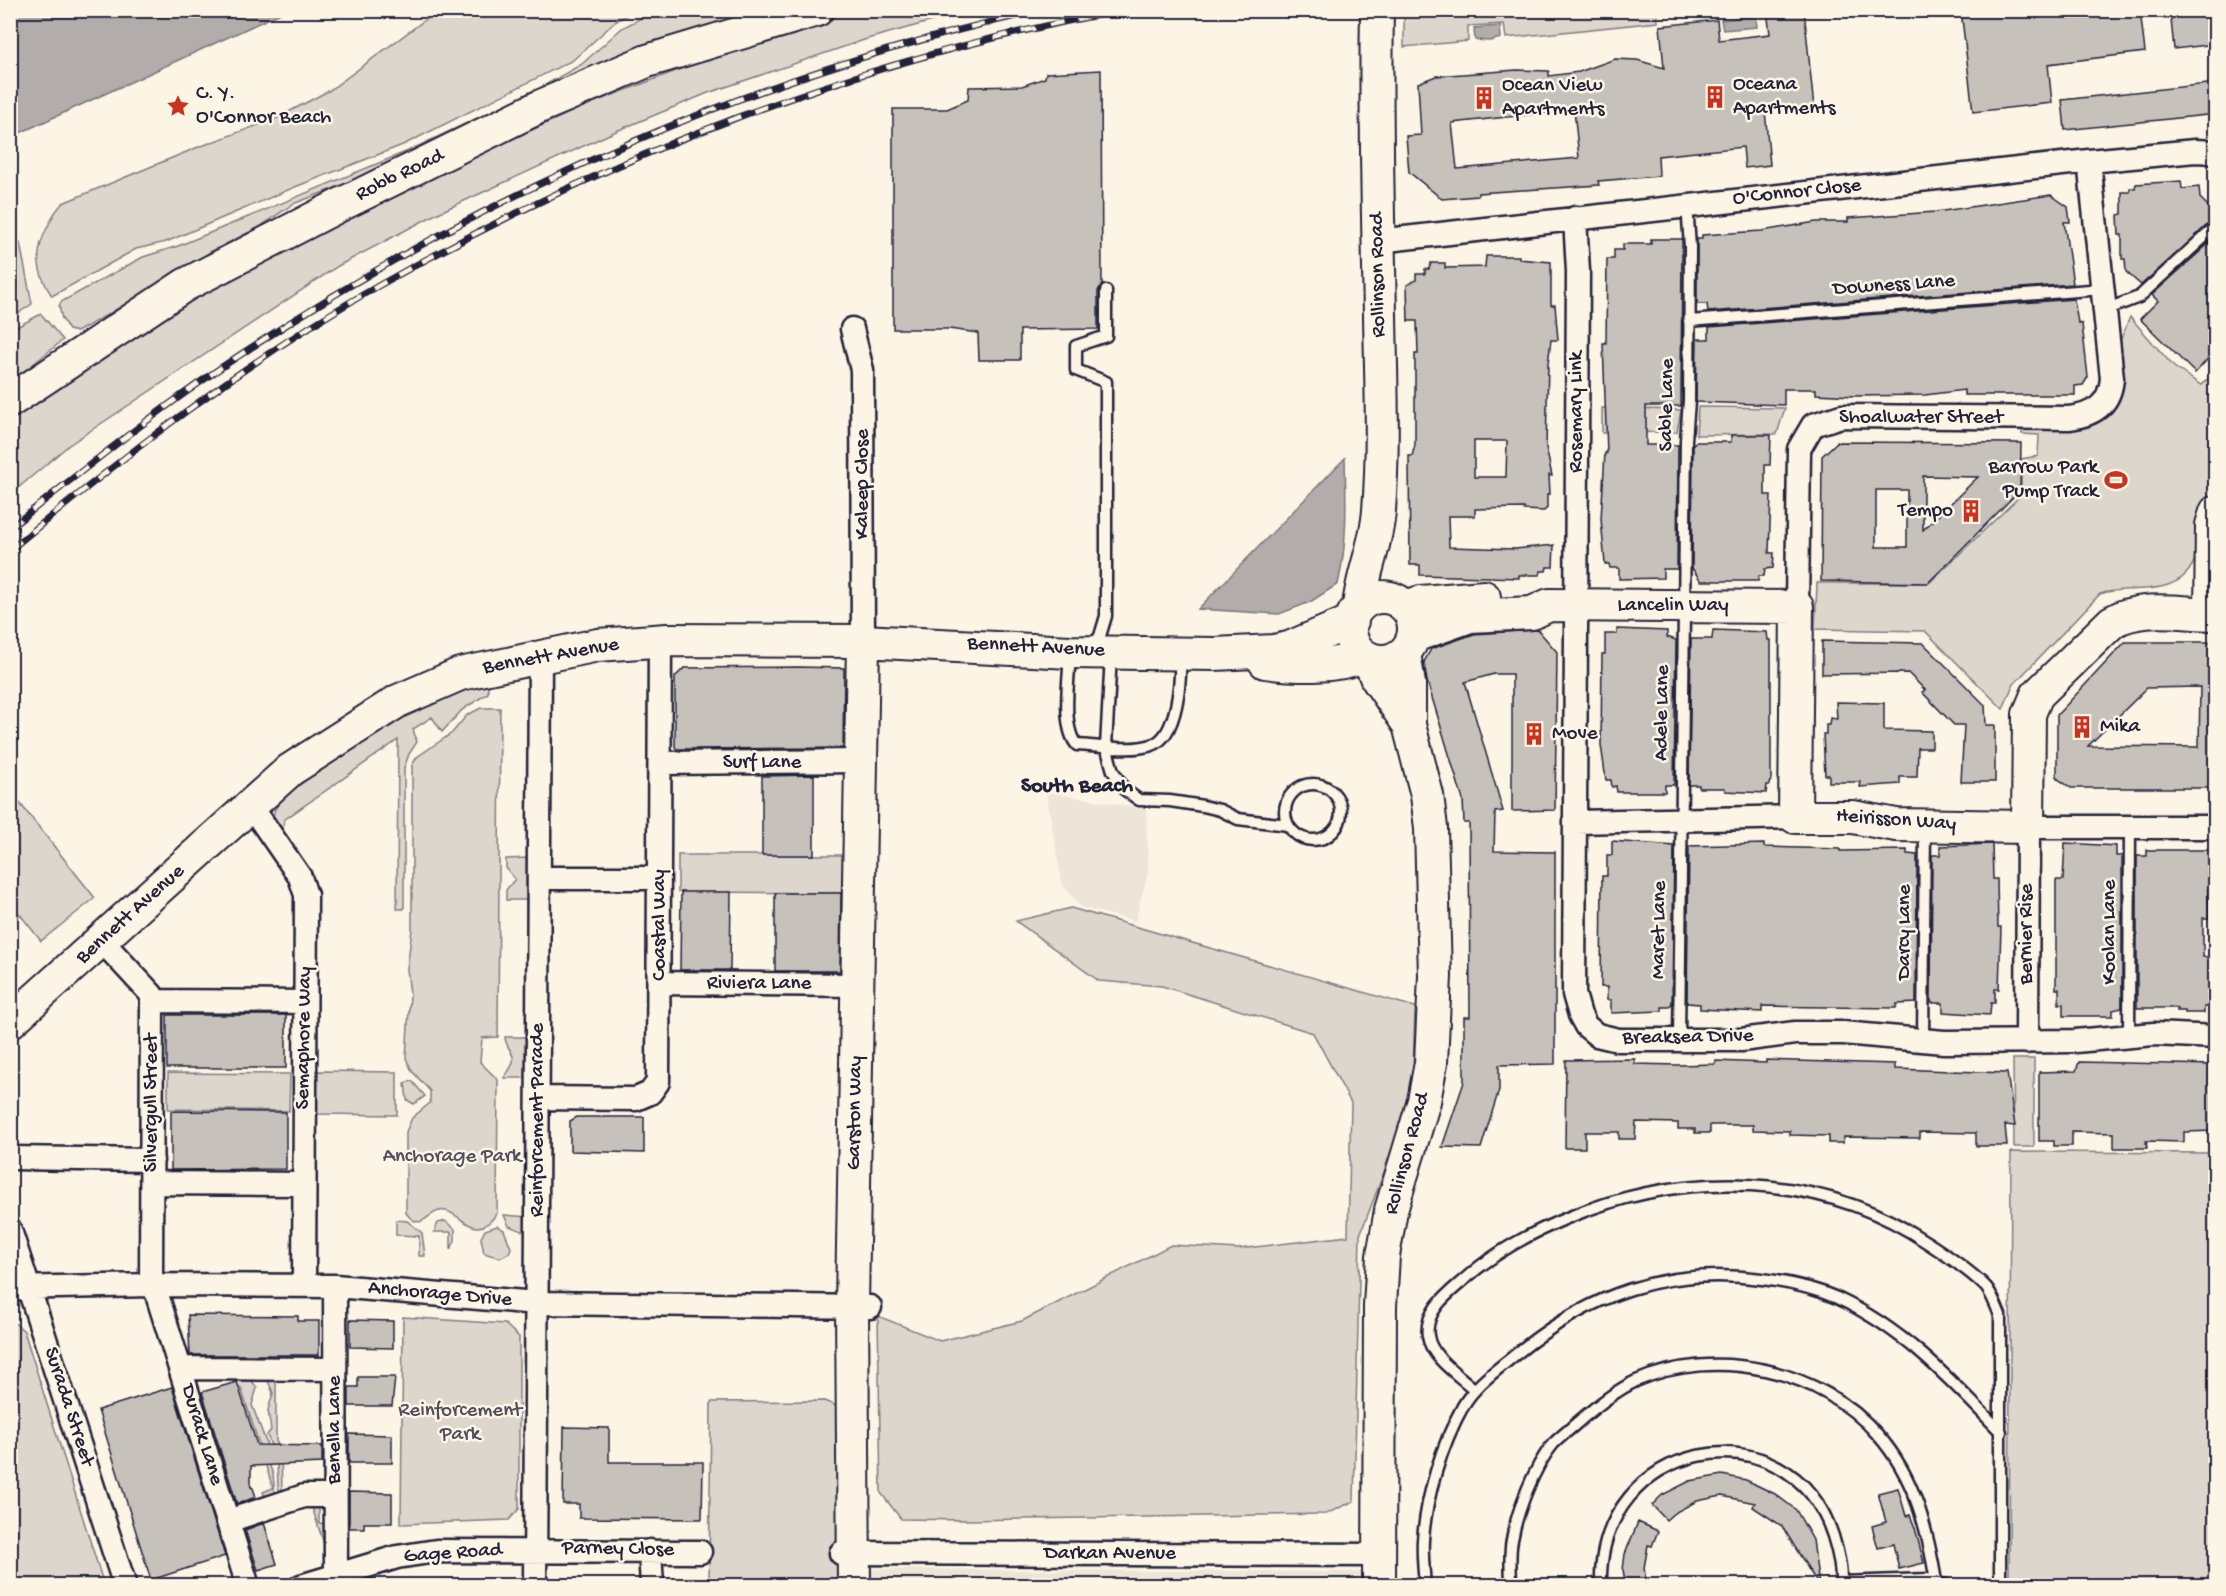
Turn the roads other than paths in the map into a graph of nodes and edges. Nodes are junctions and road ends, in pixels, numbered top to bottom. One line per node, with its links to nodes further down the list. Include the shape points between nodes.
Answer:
1 (817, 10): 13 (street, Robb Road, via 647,61 541,106 185,285)
2 (1377, 10): 8 (street, Rollinson Road)
3 (2216, 152): 4 (street, O'Connor Close)
4 (2089, 161): 5 (street, O'Connor Close); 10 (street, Shoalwater Street)
5 (1687, 205): 6 (street, O'Connor Close); 11 (lane, Sable Lane)
6 (1575, 218): 8 (street, O'Connor Close); 17 (street, Rosemary Link, via 1578,271)
7 (2216, 226): 10 (lane, Downess Lane, via 2139,297)
8 (1378, 240): 15 (street, Rollinson Road, via 1380,482)
9 (1106, 291): 25 (lane, via 1106,336 1076,346 1076,370 1106,382 1106,616 1100,636)
10 (2104, 300): 11 (lane, Downess Lane); 19 (street, Shoalwater Street, via 2111,386 2106,402 2092,413 2069,418 1841,416 1813,425 1799,449)
11 (1689, 321): 18 (lane, Sable Lane)
12 (852, 329): 23 (street, Kaleep Close, via 862,370)
13 (10, 401)
14 (2216, 512): 21 (street, via 2212,525)
15 (1376, 539): 16 (street, Rollinson Road); 20 (street, Rollinson Road, via 1361,581)
16 (1401, 603): 17 (street, Lancelin Way, via 1497,596 1536,597); 20 (street, via 1376,598); 24 (street, via 1414,626)
17 (1562, 605): 18 (street, Lancelin Way); 24 (street, Lancelin Way, via 1532,613 1470,616); 37 (street, Breaksea Drive)
18 (1684, 606): 19 (street, Lancelin Way); 36 (lane, Adele Lane)
19 (1797, 607): 35 (street, Shoalwater Street)
20 (1355, 614): 27 (street, Bennett Avenue, via 1289,648); 29 (street, via 1352,640)
21 (2213, 614): 40 (street, via 2139,612 2121,616 2037,695 2029,714)
22 (660, 640): 23 (street, Bennett Avenue); 28 (street, Bennett Avenue); 33 (street, Coastal Way)
23 (863, 641): 25 (street, Bennett Avenue); 32 (street, Garston Way)
24 (1409, 645): 29 (street, via 1388,661); 30 (street, Rollinson Road)
25 (1089, 652): 26 (street, Bennett Avenue); 31 (lane); 31 (lane, via 1068,725 1070,737 1077,745)
26 (1180, 653): 27 (street, Bennett Avenue); 31 (lane, via 1178,699 1167,732 1153,744)
27 (1215, 654): 29 (street, Bennett Avenue, via 1291,665 1346,663)
28 (540, 655): 34 (street, Bennett Avenue, via 460,674 398,700 290,770); 43 (street, Reinforcement Parade)
29 (1367, 657): 30 (street, Rollinson Road)
30 (1409, 725): 78 (street, Rollinson Road, via 1431,828 1435,986 1431,1063 1424,1101 1391,1210 1383,1256)
31 (1106, 746): 38 (lane, via 1113,771 1125,790 1139,801 1203,806 1238,819)
32 (862, 761): 33 (street, Surf Lane); 47 (street, Garston Way)
33 (661, 763): 44 (street, Coastal Way)
34 (251, 806): 45 (street, Bennett Avenue); 49 (street, Semaphore Way, via 305,888)
35 (1795, 817): 36 (street, Heirisson Way); 39 (street, Heirisson Way, via 1853,817 1896,825)
36 (1681, 821): 37 (street, Heirisson Way); 53 (lane, Maret Lane)
37 (1576, 822): 53 (street, Breaksea Drive, via 1574,994 1580,1015 1586,1026 1605,1038)
38 (1288, 825): 38 (lane, via 1302,838 1312,841 1330,835 1341,819 1339,800 1326,787 1301,787 1293,792 1286,808)
39 (1925, 825): 40 (street, Heirisson Way); 54 (lane, Darcy Lane)
40 (2028, 827): 41 (street, Heirisson Way); 55 (street, Bernier Rise)
41 (2130, 827): 42 (street, Heirisson Way); 52 (lane, Koolan Lane)
42 (2216, 827)
43 (539, 878): 44 (street); 56 (street, Reinforcement Parade)
44 (659, 878): 46 (street, Coastal Way)
45 (102, 941): 48 (street, via 149,990); 50 (street, Bennett Avenue)
46 (659, 983): 47 (street, Riviera Lane); 56 (street, Coastal Way, via 659,1077 650,1093 636,1099)
47 (859, 985): 67 (street, Garston Way)
48 (152, 1001): 49 (street); 58 (street, Silvergull Street)
49 (305, 1002): 60 (street, Semaphore Way)
50 (10, 1022)
51 (2216, 1037): 52 (street, Breaksea Drive, via 2154,1034)
52 (2129, 1038): 55 (street, Breaksea Drive)
53 (1679, 1040): 54 (street, Breaksea Drive, via 1741,1040 1795,1033)
54 (1923, 1040): 55 (street, Breaksea Drive)
55 (2027, 1042)
56 (538, 1098): 66 (street, Reinforcement Parade)
57 (10, 1158): 58 (street)
58 (152, 1160): 59 (street, Silvergull Street)
59 (152, 1183): 60 (street); 62 (street, Silvergull Street)
60 (304, 1184): 63 (street, Semaphore Way)
61 (10, 1230): 65 (street, Surada Street)
62 (153, 1285): 63 (street, Anchorage Drive); 65 (street, Anchorage Drive); 68 (street, Durack Lane)
63 (304, 1286): 64 (street, Anchorage Drive)
64 (335, 1286): 66 (street, Anchorage Drive); 69 (street, Benella Lane)
65 (20, 1288): 83 (street, Surada Street)
66 (537, 1303): 67 (street, Anchorage Drive); 74 (street, Reinforcement Parade)
67 (861, 1307): 77 (street, Garston Way)
68 (180, 1368): 69 (street); 73 (street, Durack Lane)
69 (335, 1369): 72 (street, Benella Lane)
70 (1475, 1390): 71 (lane, via 1549,1328 1611,1295 1667,1279 1741,1276 1787,1282 1835,1297 1890,1327 1933,1362); 71 (lane, via 1434,1350 1427,1331 1438,1303 1511,1245 1552,1224 1644,1192 1710,1183 1763,1184 1852,1205 1907,1229 1987,1288 2000,1315); 88 (lane, via 1463,1405 1431,1495 1423,1540)
71 (2001, 1432): 92 (lane)
72 (335, 1496): 73 (street, via 304,1496); 79 (street, Benella Lane)
73 (228, 1521): 84 (street, Durack Lane)
74 (536, 1550): 75 (street, Parney Close); 79 (street, Gage Road, via 436,1551 398,1557); 85 (street, Reinforcement Parade)
75 (650, 1551): 76 (street, Parney Close); 86 (street)
76 (700, 1552)
77 (848, 1553): 78 (street, Darkan Avenue); 87 (street, Garston Way)
78 (1379, 1570)
79 (336, 1575): 82 (street, Gage Road)
80 (1936, 1581): 81 (lane); 89 (lane, via 1927,1528 1908,1478 1878,1435 1838,1400 1791,1377 1739,1365 1687,1367 1636,1381 1592,1409 1553,1445 1528,1490 1511,1541); 91 (lane)
81 (1842, 1584): 90 (lane, via 1829,1522 1812,1496 1790,1475 1754,1458 1704,1454 1674,1462 1648,1477 1626,1498 1611,1525 1602,1554)
82 (306, 1585)
83 (125, 1586)
84 (248, 1586)
85 (536, 1586)
86 (652, 1586)
87 (854, 1586)
88 (1425, 1586)
89 (1511, 1586)
90 (1601, 1586)
91 (1948, 1586)
92 (2000, 1586)

